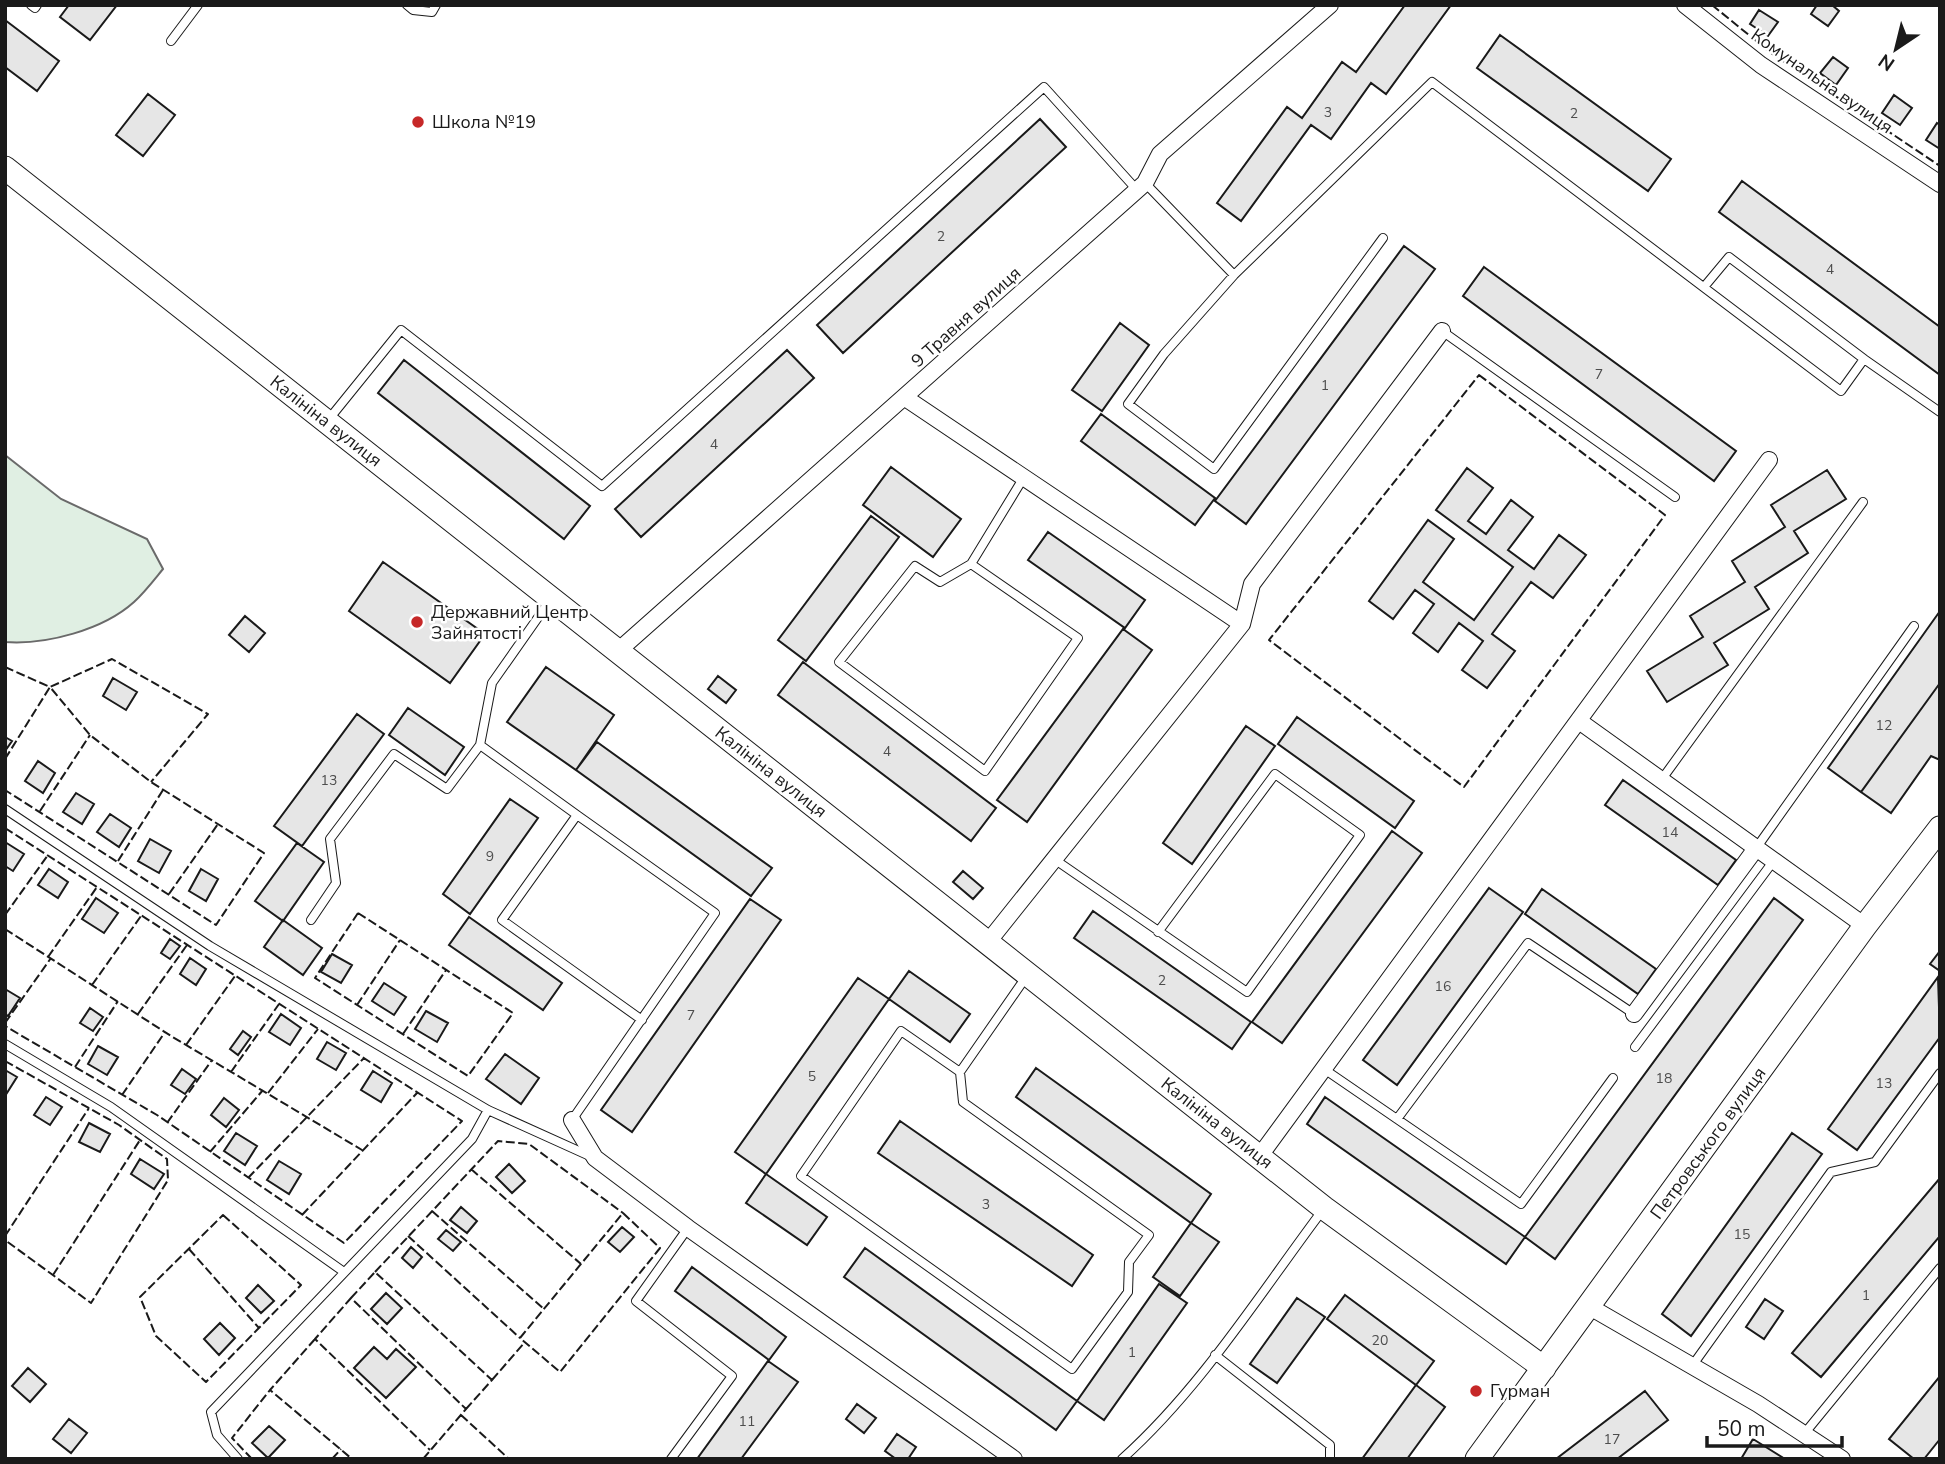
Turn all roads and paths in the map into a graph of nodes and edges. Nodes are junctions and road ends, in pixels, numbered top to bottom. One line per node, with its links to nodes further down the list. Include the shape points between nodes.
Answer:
1 (32, 5): 2 (lane)
2 (37, 5)
3 (198, 5): 8 (lane)
4 (407, 5): 5 (lane, via 432,12)
5 (436, 5)
6 (1331, 5): 11 (street, 9 Травня вулиця, via 1160,154)
7 (1685, 5): 10 (street, Комунальна вулиця, via 1761,65)
8 (171, 41)
9 (5, 168): 19 (street, Калініна вулиця)
10 (1940, 184)
11 (1141, 187): 13 (lane); 17 (street, 9 Травня вулиця); 19 (lane, via 1044,87 602,486 401,331)
12 (1382, 238): 13 (lane, via 1214,468 1128,404 1164,354)
13 (1234, 275): 14 (lane, via 1432,82)
14 (1704, 287): 16 (lane, via 1729,257); 16 (lane, via 1841,390)
15 (1442, 331): 22 (lane); 26 (street, via 1252,584)
16 (1864, 359): 18 (lane)
17 (904, 397): 21 (street); 28 (street, 9 Травня вулиця)
18 (1940, 412)
19 (327, 422): 25 (street, Калініна вулиця)
20 (1769, 460): 29 (street)
21 (1024, 477): 24 (lane); 26 (street)
22 (1675, 497)
23 (1863, 502): 31 (lane)
24 (971, 564): 24 (lane, via 1078,638 985,771 839,662 915,566 940,582)
25 (552, 598): 28 (street, Калініна вулиця); 30 (lane, via 492,683)
26 (1242, 624): 36 (street)
27 (1914, 626): 35 (lane)
28 (618, 651): 41 (street, Калініна вулиця)
29 (1580, 721): 31 (street); 47 (street)
30 (480, 744): 33 (lane); 38 (lane, via 447,789 394,754 330,839 336,883)
31 (1662, 779): 35 (street)
32 (5, 808): 51 (lane, via 210,946)
33 (577, 815): 44 (lane, via 715,914); 44 (lane, via 502,920)
34 (1940, 828): 39 (street, Петровського вулиця)
35 (1757, 847): 37 (street); 43 (street)
36 (1054, 859): 40 (lane); 41 (street)
37 (1775, 859): 39 (street); 46 (lane)
38 (311, 920)
39 (1864, 926): 60 (street, Петровського вулиця)
40 (1158, 932): 40 (lane, via 1247,992 1360,835 1275,774)
41 (988, 942): 42 (street, Калініна вулиця)
42 (1028, 974): 48 (lane); 54 (street, Калініна вулиця)
43 (1634, 1014): 52 (lane, via 1528,943)
44 (642, 1020): 53 (lane)
45 (5, 1044): 59 (lane, via 111,1107)
46 (1635, 1047)
47 (1324, 1069): 52 (lane); 54 (street)
48 (960, 1072): 48 (lane, via 901,1031 801,1176 1072,1369 1128,1292 1129,1262 1149,1235 963,1102)
49 (1940, 1073): 62 (lane, via 1875,1162 1831,1172)
50 (1614, 1078): 52 (lane, via 1521,1204)
51 (488, 1110): 55 (lane); 59 (lane, via 472,1139)
52 (1397, 1119)
53 (572, 1120): 55 (street)
54 (1259, 1157): 56 (street, Калініна вулиця)
55 (595, 1158): 57 (street)
56 (1324, 1208): 61 (lane); 63 (street, Калініна вулиця)
57 (688, 1228): 66 (lane, via 636,1301 732,1376); 67 (street)
58 (1940, 1268): 64 (lane)
59 (344, 1272): 65 (lane, via 211,1412 217,1435)
60 (1590, 1307): 62 (street); 63 (street, Петровського вулиця)
61 (1215, 1355): 68 (lane, via 1154,1430); 69 (lane, via 1330,1445)
62 (1692, 1366): 64 (street)
63 (1544, 1368): 70 (street, Петровського вулиця)
64 (1804, 1434): 71 (street)
65 (239, 1459)
66 (671, 1459)
67 (1014, 1459)
68 (1122, 1459)
69 (1331, 1459)
70 (1477, 1459)
71 (1842, 1459)

